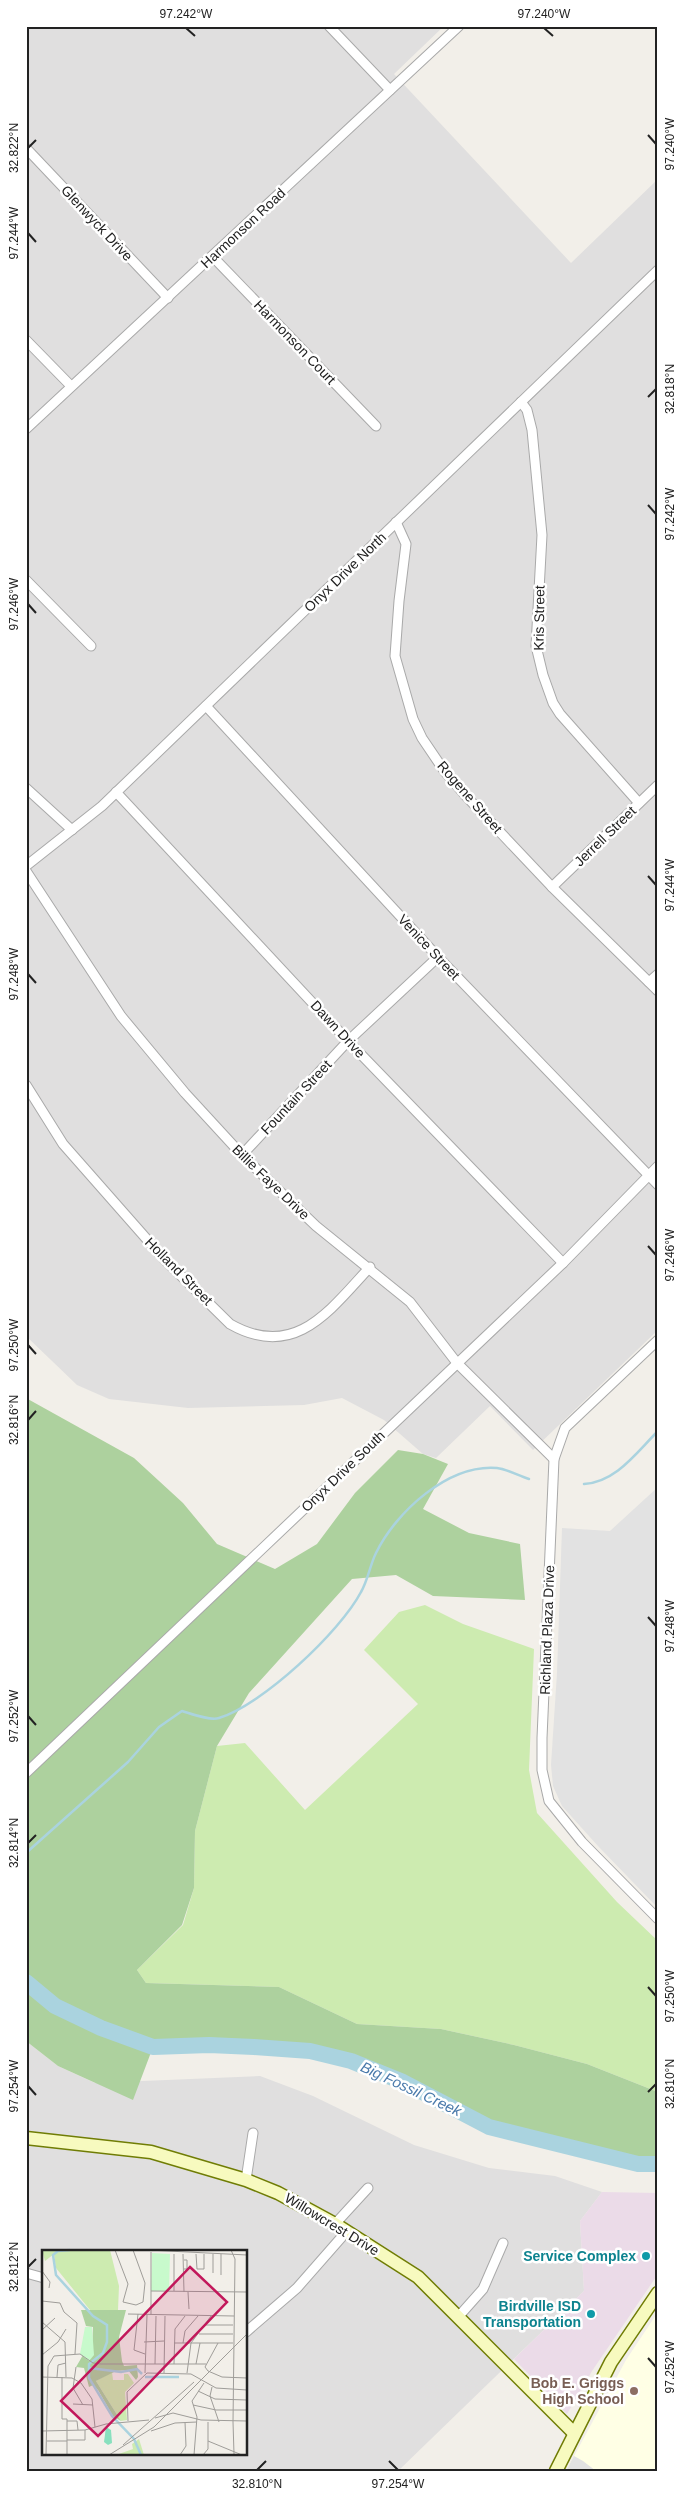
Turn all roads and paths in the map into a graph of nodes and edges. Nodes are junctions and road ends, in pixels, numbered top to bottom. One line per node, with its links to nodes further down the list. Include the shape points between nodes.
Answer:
1 (329, 26): 3 (street)
2 (459, 26): 3 (street, Harmonson Road)
3 (390, 90): 5 (street, Harmonson Road)
4 (26, 148): 8 (street, Glenwyck Drive)
5 (213, 257): 8 (street, Harmonson Road); 12 (street, Harmonson Court)
6 (657, 270): 7 (street); 11 (street, Onyx Drive North)
7 (658, 274)
8 (168, 298): 10 (street, Harmonson Road)
9 (26, 340): 10 (street)
10 (71, 386): 13 (street, Harmonson Road)
11 (521, 402): 14 (street, Onyx Drive North); 21 (street, Kris Street, via 527,410 532,430 542,535 536,646 543,675 560,714)
12 (376, 426)
13 (26, 429)
14 (396, 522): 17 (street, Onyx Drive North); 25 (street, Rogene Street, via 406,544 395,656 413,719 445,772)
15 (26, 580): 16 (street)
16 (91, 646)
17 (206, 706): 20 (street, Onyx Drive North); 26 (street, Venice Street)
18 (658, 785): 21 (street, Jerrell Street)
19 (26, 788): 22 (street)
20 (116, 792): 22 (street, Onyx Drive North); 30 (street, Dawn Drive)
21 (639, 803): 25 (street, Jerrell Street)
22 (72, 830): 23 (street, Onyx Drive North)
23 (26, 866)
24 (26, 871): 32 (street, Billie Faye Drive, via 121,1016 185,1094)
25 (552, 887): 28 (street, Rogene Street)
26 (438, 957): 30 (street, Fountain Street); 34 (street, Venice Street)
27 (658, 974): 28 (street)
28 (649, 982): 29 (street, Rogene Street)
29 (658, 991)
30 (348, 1040): 32 (street, Fountain Street); 36 (street, Dawn Drive)
31 (26, 1085): 37 (street, Holland Street, via 63,1144 166,1261 239,1329 276,1338 308,1327 323,1317)
32 (242, 1155): 37 (street, Billie Faye Drive, via 330,1238)
33 (658, 1166): 34 (street, Onyx Drive South)
34 (648, 1175): 35 (street, Venice Street); 36 (street, Onyx Drive South)
35 (658, 1185)
36 (563, 1263): 39 (street, Onyx Drive South)
37 (370, 1267): 39 (street, Billie Faye Drive, via 410,1302)
38 (658, 1340): 40 (street, Richland Plaza Drive, via 565,1428)
39 (457, 1363): 40 (street, Billie Faye Drive); 41 (street, Onyx Drive South)
40 (554, 1459): 42 (street, Richland Plaza Drive, via 542,1738 544,1778 550,1801 560,1816)
41 (26, 1774)
42 (658, 1920)
43 (253, 2133): 45 (street)
44 (26, 2138): 45 (street, Willowcrest Drive, via 151,2152)
45 (246, 2180): 47 (street, Willowcrest Drive, via 278,2193)
46 (368, 2188): 47 (street)
47 (335, 2224): 48 (street, Willowcrest Drive)
48 (346, 2231): 53 (street, Willowcrest Drive, via 418,2277); 54 (street, via 297,2288)
49 (503, 2243): 53 (street, via 483,2289)
50 (26, 2273): 51 (street)
51 (42, 2277)
52 (658, 2293): 55 (street, via 611,2362)
53 (459, 2316): 55 (street, Willowcrest Drive)
54 (248, 2329)
55 (574, 2433): 56 (street)
56 (556, 2471)

